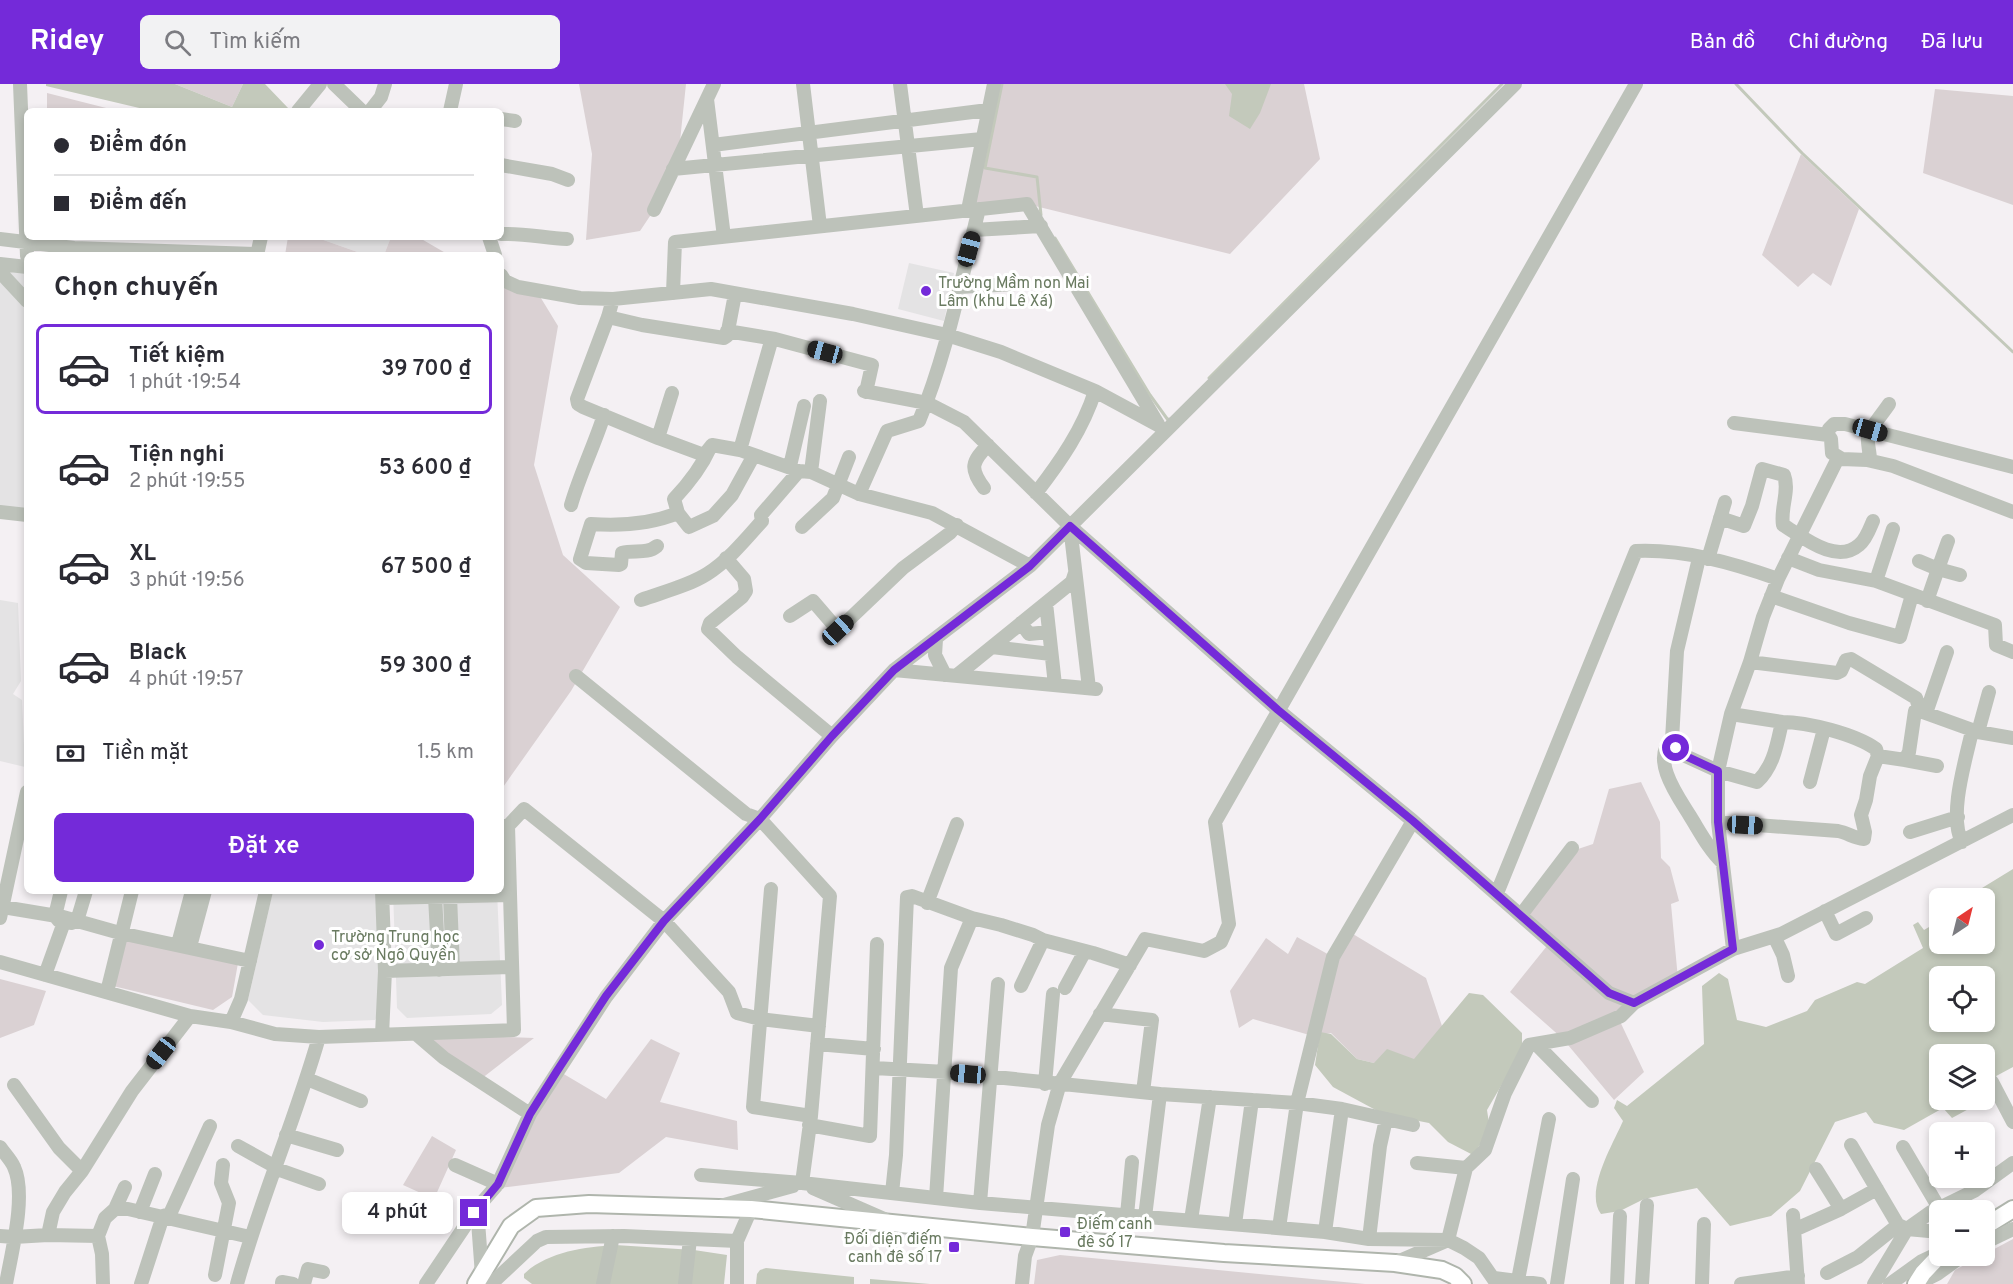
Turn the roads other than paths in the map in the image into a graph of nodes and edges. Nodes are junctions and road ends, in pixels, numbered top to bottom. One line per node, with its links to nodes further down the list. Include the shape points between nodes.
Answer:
1 (20, 84): 28 (street)
2 (320, 84): 13 (street)
3 (334, 84): 14 (street)
4 (385, 84): 15 (street)
5 (456, 84): 16 (street)
6 (714, 84): 12 (street)
7 (803, 84): 19 (street)
8 (900, 84): 18 (street)
9 (994, 84): 17 (street)
10 (1515, 84): 63 (street, via 1251,348)
11 (1636, 84): 124 (street)
12 (707, 99): 21 (street); 26 (street)
13 (300, 108)
14 (359, 108)
15 (372, 108)
16 (455, 108)
17 (988, 110): 18 (street); 20 (street)
18 (905, 120): 19 (street); 22 (street)
19 (809, 132): 21 (street); 23 (street)
20 (982, 139): 22 (street); 30 (street)
21 (712, 145): 24 (street)
22 (908, 147): 23 (street); 31 (street)
23 (812, 156): 24 (street); 32 (street)
24 (715, 165): 26 (street); 36 (street)
25 (504, 166): 27 (street)
26 (673, 170): 29 (street)
27 (568, 180)
28 (24, 194)
29 (654, 210)
30 (973, 210): 31 (street); 33 (street, via 1027,204); 34 (street)
31 (917, 216): 32 (street)
32 (820, 226): 36 (street)
33 (1041, 226): 34 (street); 63 (street)
34 (974, 230): 46 (street)
35 (504, 234): 38 (street)
36 (724, 237): 47 (street, via 675,242)
37 (0, 239): 39 (street)
38 (567, 239)
39 (26, 249): 40 (street)
40 (196, 252)
41 (0, 264): 42 (street)
42 (24, 267)
43 (0, 272): 49 (street)
44 (504, 280): 50 (street, via 518,287 580,298)
45 (1016, 284): 46 (street)
46 (959, 287): 53 (street)
47 (673, 292): 48 (street, via 711,289); 50 (street)
48 (735, 294): 52 (street); 53 (street)
49 (24, 298)
50 (613, 298): 51 (street)
51 (608, 317): 52 (street, via 724,338); 61 (street, via 577,399 578,404)
52 (727, 331): 58 (street, via 775,339 872,365 865,392)
53 (946, 335): 55 (street, via 1001,352); 58 (street)
54 (770, 345): 69 (street)
55 (1095, 392): 63 (street); 77 (street, via 1073,439)
56 (672, 393): 66 (street)
57 (820, 401): 74 (street)
58 (927, 403): 68 (street, via 964,422); 78 (street, via 919,421 887,431)
59 (1889, 404): 64 (street)
60 (804, 406): 74 (street)
61 (604, 416): 66 (street); 80 (street)
62 (1734, 423): 65 (street)
63 (1162, 428): 88 (street)
64 (1870, 430): 65 (street, via 1834,424); 72 (street); 73 (street)
65 (1828, 435): 71 (street, via 1832,453)
66 (658, 438): 67 (street, via 704,454)
67 (712, 445): 69 (street); 83 (street, via 689,483 674,499)
68 (988, 445): 76 (street, via 973,467); 77 (street)
69 (747, 452): 74 (street); 83 (street, via 732,495 713,516 689,527)
70 (849, 457): 75 (street)
71 (1838, 458): 72 (street); 91 (street)
72 (1870, 460): 82 (street)
73 (2013, 467)
74 (800, 470): 75 (street); 94 (street, via 761,515 762,521)
75 (838, 485): 78 (street); 89 (street, via 833,498)
76 (984, 488)
77 (1036, 493): 88 (street)
78 (859, 494): 87 (street, via 932,513)
79 (1725, 502): 85 (street)
80 (571, 505)
81 (0, 512): 84 (street)
82 (2013, 512)
83 (678, 513): 93 (street, via 639,523 591,524 580,559 619,565 622,553 646,552)
84 (24, 515)
85 (1720, 518): 91 (street, via 1744,525 1762,469 1777,472 1786,481 1783,525); 96 (street)
86 (1873, 521): 91 (street, via 1860,545 1845,553 1824,549)
87 (957, 525): 98 (street); 109 (street, via 903,568 838,630 813,601)
88 (1070, 526): 98 (street); 100 (street); 124 (street)
89 (802, 527)
90 (1893, 529): 103 (street)
91 (1799, 535): 95 (street)
92 (1948, 541): 99 (street)
93 (657, 546)
94 (726, 558): 106 (street, via 707,574); 130 (street, via 744,579 746,591 708,629)
95 (1788, 558): 102 (street); 103 (street, via 1819,570)
96 (1703, 559): 102 (street); 132 (street, via 1677,651); 151 (street, via 1636,551)
97 (1919, 561): 99 (street)
98 (1030, 566): 112 (street)
99 (1938, 569): 101 (street); 107 (street)
100 (1075, 573): 108 (street, via 1072,582); 122 (street, via 1092,689)
101 (1960, 575)
102 (1778, 579): 105 (street)
103 (1876, 581): 104 (street)
104 (1912, 595): 105 (street, via 1900,637); 107 (street)
105 (1771, 596): 118 (street)
106 (641, 600)
107 (1927, 601): 116 (street, via 1995,625 1995,645)
108 (1046, 603): 110 (street); 111 (street)
109 (790, 616)
110 (1025, 629): 111 (street); 113 (street); 114 (street)
111 (1049, 632): 117 (street)
112 (936, 639): 119 (street); 120 (street, via 935,655)
113 (992, 647): 114 (street); 120 (street)
114 (1025, 651): 117 (street)
115 (1947, 652): 125 (street)
116 (2013, 652)
117 (1051, 654): 122 (street)
118 (1750, 662): 125 (street, via 1838,673 1851,659 1916,698); 126 (street)
119 (894, 670): 120 (street); 130 (street)
120 (951, 675): 122 (street)
121 (576, 676): 140 (street, via 746,814)
122 (1054, 685)
123 (1989, 692): 129 (street)
124 (1278, 710): 142 (street); 180 (street, via 1215,822 1229,924 1221,942 1204,951 1144,939)
125 (1923, 711): 129 (street); 134 (street, via 1915,711)
126 (1731, 714): 127 (street); 136 (street)
127 (1782, 722): 128 (street); 136 (street, via 1767,772 1757,782)
128 (1824, 729): 133 (street, via 1863,741 1878,751); 137 (street)
129 (1975, 731): 131 (street); 139 (street, via 1960,780)
130 (832, 736): 140 (street)
131 (2013, 738)
132 (1672, 740): 136 (street, via 1679,753); 149 (street, via 1665,756 1667,776 1701,835)
133 (1878, 756): 134 (street); 143 (street, via 1861,815 1865,838 1853,838 1838,831)
134 (1905, 760): 135 (street)
135 (1937, 766)
136 (1718, 771): 143 (street)
137 (1810, 782)
138 (2013, 814): 147 (street)
139 (1958, 817): 146 (street); 147 (street)
140 (760, 819): 170 (street); 194 (street, via 830,896)
141 (24, 820): 164 (street)
142 (1413, 821): 151 (street); 216 (street, via 1333,957)
143 (1718, 822): 149 (street)
144 (957, 824): 162 (street)
145 (505, 826): 159 (street); 170 (street, via 524,809)
146 (1910, 832)
147 (1962, 842): 163 (street)
148 (1572, 848): 165 (street)
149 (1723, 862): 176 (street)
150 (771, 889): 192 (street)
151 (1497, 893): 165 (street)
152 (61, 894): 168 (street)
153 (85, 894): 169 (street)
154 (131, 894): 171 (street)
155 (192, 894): 175 (street)
156 (204, 894): 175 (street)
157 (265, 894): 178 (street)
158 (382, 895): 161 (street); 183 (street)
159 (510, 895): 160 (street); 181 (street)
160 (450, 896): 161 (street); 182 (street)
161 (435, 897): 182 (street)
162 (927, 903): 166 (street); 202 (street, via 912,896 907,899)
163 (1825, 911): 167 (street, via 1836,934); 172 (street)
164 (2, 912): 168 (street)
165 (1521, 915): 189 (street, via 1609,993)
166 (972, 918): 173 (street); 203 (street, via 951,968)
167 (1866, 918)
168 (59, 920): 169 (street); 184 (street)
169 (77, 921): 171 (street)
170 (664, 921): 192 (street, via 729,992 737,1013); 218 (street, via 606,996)
171 (120, 933): 175 (street); 188 (street)
172 (1774, 936): 176 (street); 185 (street)
173 (1043, 940): 177 (street); 187 (street)
174 (877, 944): 200 (street)
175 (184, 946): 178 (street)
176 (1733, 949): 189 (street)
177 (1084, 951): 180 (street); 207 (street, via 1059,991)
178 (250, 961): 193 (street)
179 (0, 962): 184 (street)
180 (1130, 965): 190 (street)
181 (512, 968): 182 (street); 195 (street, via 514,1030)
182 (446, 969): 183 (street)
183 (385, 971): 196 (street)
184 (45, 975): 188 (street)
185 (1788, 976)
186 (998, 984): 204 (street)
187 (1022, 986)
188 (107, 992): 191 (street)
189 (1634, 1003): 199 (street, via 1621,1016 1570,1038)
190 (1100, 1014): 206 (street); 210 (street, via 1152,1020)
191 (190, 1016): 193 (street); 239 (street, via 132,1091)
192 (760, 1019): 194 (street); 221 (street, via 753,1107)
193 (231, 1022): 197 (street, via 275,1034)
194 (819, 1026): 198 (street)
195 (416, 1034): 196 (street); 218 (street, via 444,1058)
196 (382, 1035): 197 (street)
197 (319, 1037): 205 (street)
198 (817, 1044): 200 (street); 221 (street)
199 (1537, 1045): 215 (street); 237 (street, via 1528,1045 1485,1150)
200 (874, 1049): 201 (street)
201 (874, 1068): 202 (street); 221 (street, via 870,1136)
202 (900, 1070): 203 (street); 248 (street)
203 (946, 1072): 204 (street); 249 (street)
204 (990, 1077): 207 (street); 252 (street)
205 (307, 1079): 214 (street); 225 (street)
206 (1060, 1083): 207 (street); 210 (street); 254 (street, via 1047,1125)
207 (1045, 1084)
208 (14, 1085): 239 (street, via 59,1148)
209 (1995, 1088): 222 (street)
210 (1143, 1092): 211 (street)
211 (1160, 1094): 212 (street); 267 (street)
212 (1210, 1097): 213 (street); 268 (street)
213 (1252, 1100): 216 (street); 271 (street)
214 (361, 1101)
215 (1592, 1101)
216 (1297, 1102): 217 (street); 274 (street)
217 (1342, 1109): 219 (street); 279 (street)
218 (530, 1114): 245 (street)
219 (1386, 1119): 223 (street); 288 (street)
220 (1549, 1119): 302 (street)
221 (810, 1120): 243 (street)
222 (2013, 1122)
223 (1413, 1125)
224 (210, 1126): 265 (street, via 170,1214)
225 (286, 1135): 230 (street); 236 (street)
226 (1851, 1145): 247 (street)
227 (238, 1146): 236 (street)
228 (0, 1147): 281 (street, via 14,1166 18,1181 18,1210)
229 (1903, 1147): 250 (street)
230 (337, 1150)
231 (1132, 1162): 263 (street)
232 (1417, 1163): 237 (street)
233 (2013, 1163): 251 (street)
234 (223, 1165): 278 (street, via 221,1183 229,1202)
235 (455, 1165): 245 (street)
236 (274, 1167): 244 (street); 284 (street)
237 (1466, 1168): 289 (street)
238 (1816, 1169): 259 (street)
239 (82, 1171): 280 (street, via 53,1212)
240 (155, 1174): 261 (street)
241 (702, 1175): 243 (street)
242 (1573, 1179): 317 (street)
243 (802, 1183): 248 (street); 256 (street); 270 (street)
244 (319, 1184)
245 (498, 1184): 255 (street)
246 (125, 1187): 257 (street)
247 (1877, 1189): 259 (street); 273 (street)
248 (892, 1193): 249 (street)
249 (936, 1198): 252 (street)
250 (1933, 1200)
251 (1956, 1200)
252 (980, 1203): 254 (street)
253 (1647, 1205): 319 (street)
254 (1037, 1207): 263 (street); 285 (street)
255 (477, 1208): 298 (street); 300 (street)
256 (714, 1208): 258 (main road); 300 (main road, via 589,1204 536,1208 511,1226)
257 (115, 1209): 261 (street); 282 (street, via 105,1218)
258 (751, 1209): 270 (main road); 290 (street)
259 (1841, 1209): 276 (street)
260 (2013, 1209): 269 (main road)
261 (140, 1212): 265 (street)
262 (1929, 1214): 273 (street)
263 (1127, 1215): 267 (street)
264 (1793, 1215): 276 (street)
265 (163, 1216): 278 (street); 305 (street)
266 (1620, 1216): 318 (street)
267 (1145, 1217): 268 (street)
268 (1191, 1220): 271 (street)
269 (1995, 1220)
270 (893, 1223): 285 (main road)
271 (1235, 1224): 274 (street)
272 (1704, 1224): 320 (street)
273 (1902, 1227): 277 (street); 296 (street); 323 (street)
274 (1279, 1228): 279 (street)
275 (2013, 1229): 286 (street)
276 (1794, 1230): 299 (street)
277 (1929, 1231)
278 (223, 1232): 284 (street); 297 (street)
279 (1325, 1232): 288 (street)
280 (48, 1235): 281 (street); 282 (street)
281 (7, 1236): 303 (street)
282 (98, 1236): 304 (street)
283 (612, 1236): 287 (street); 300 (street, via 546,1237); 311 (street)
284 (250, 1237): 306 (street)
285 (1032, 1237): 292 (main road); 314 (street)
286 (1995, 1238)
287 (690, 1239): 290 (street); 312 (street)
288 (1369, 1239): 289 (street)
289 (1449, 1240): 292 (street); 301 (street, via 1479,1258)
290 (737, 1241): 313 (street)
291 (1929, 1259): 324 (street)
292 (1395, 1263): 315 (main road, via 1442,1270)
293 (1929, 1266): 325 (main road)
294 (1948, 1266): 325 (street)
295 (322, 1272): 309 (street, via 308,1269)
296 (1827, 1273)
297 (215, 1275)
298 (436, 1277): 310 (street)
299 (1798, 1280): 322 (street)
300 (483, 1281)
301 (1496, 1281): 302 (street)
302 (1518, 1281): 316 (street)
303 (6, 1284)
304 (103, 1284)
305 (141, 1284)
306 (237, 1284)
307 (282, 1284): 308 (street)
308 (293, 1284)
309 (304, 1284)
310 (426, 1284)
311 (603, 1284)
312 (685, 1284)
313 (737, 1284)
314 (1022, 1284)
315 (1463, 1284)
316 (1540, 1284)
317 (1557, 1284)
318 (1617, 1284)
319 (1642, 1284)
320 (1702, 1284)
321 (1741, 1284): 322 (street)
322 (1746, 1284)
323 (1874, 1284)
324 (1890, 1284)
325 (1916, 1284)

